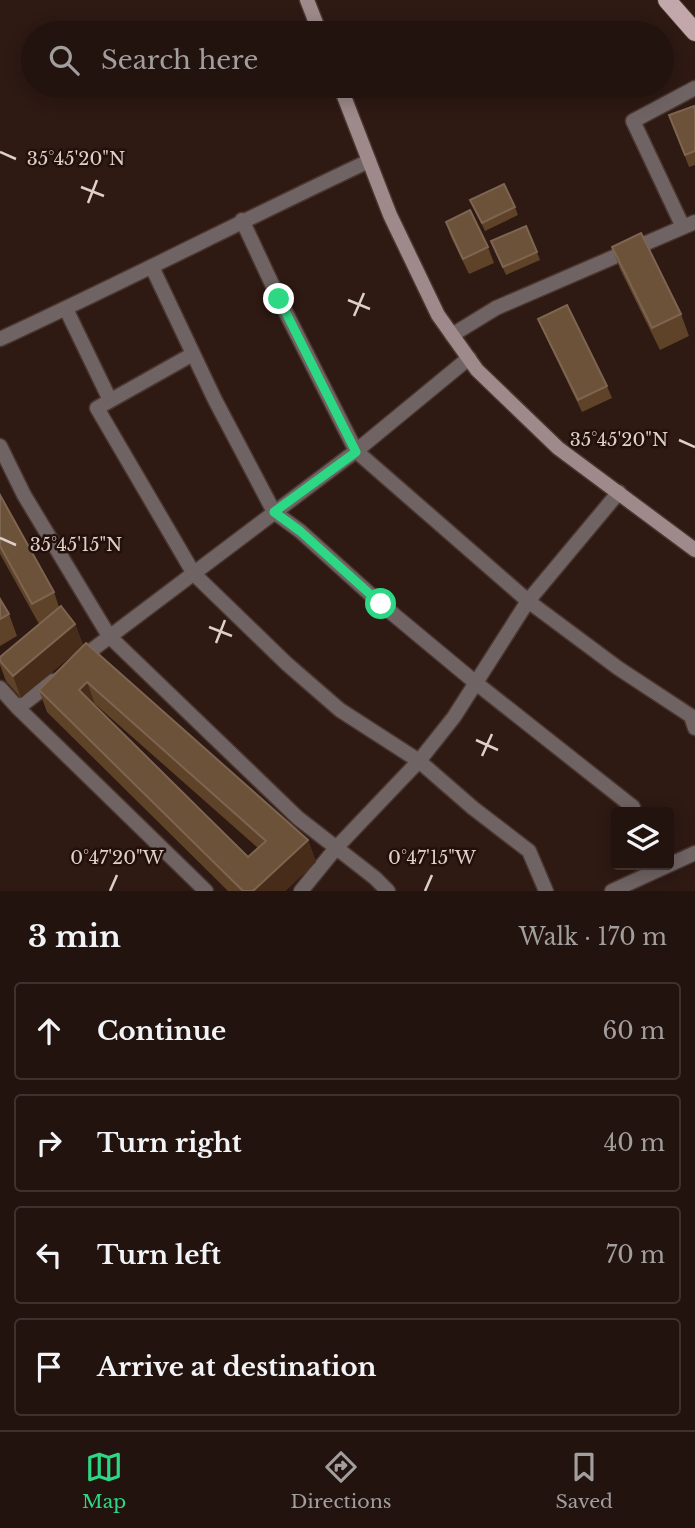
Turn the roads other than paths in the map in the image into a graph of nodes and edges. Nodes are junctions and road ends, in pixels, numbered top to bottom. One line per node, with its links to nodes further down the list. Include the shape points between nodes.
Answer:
1 (307, 0): 3 (main road)
2 (667, 0): 4 (main road)
3 (315, 21)
4 (695, 32)
5 (695, 88): 9 (street, via 633,121)
6 (345, 98): 7 (main road)
7 (369, 162): 8 (street); 12 (main road, via 390,215)
8 (242, 220): 10 (street); 18 (street)
9 (689, 225): 12 (street, via 496,308)
10 (152, 267): 11 (street); 14 (street)
11 (65, 309): 13 (street); 16 (street)
12 (452, 335): 15 (main road)
13 (0, 339)
14 (193, 354): 16 (street); 20 (street)
15 (469, 358): 18 (street); 19 (main road, via 558,449)
16 (110, 400): 22 (street, via 97,408)
17 (0, 446): 24 (street, via 24,495)
18 (356, 452): 20 (street); 23 (street)
19 (619, 492): 21 (main road); 23 (street)
20 (274, 512): 22 (street); 25 (street)
21 (695, 550)
22 (194, 574): 24 (street); 29 (street, via 341,710)
23 (528, 601): 25 (street); 28 (street, via 691,716)
24 (109, 636): 27 (street); 31 (street, via 298,818)
25 (476, 683): 29 (street); 30 (street)
26 (0, 688): 27 (street)
27 (18, 708): 34 (street)
28 (695, 728)
29 (419, 761): 31 (street); 37 (street, via 529,851)
30 (633, 807)
31 (336, 848): 35 (street); 36 (street)
32 (695, 853): 33 (street)
33 (643, 871): 38 (street)
34 (206, 891)
35 (301, 891)
36 (388, 891)
37 (546, 891)
38 (612, 891)

